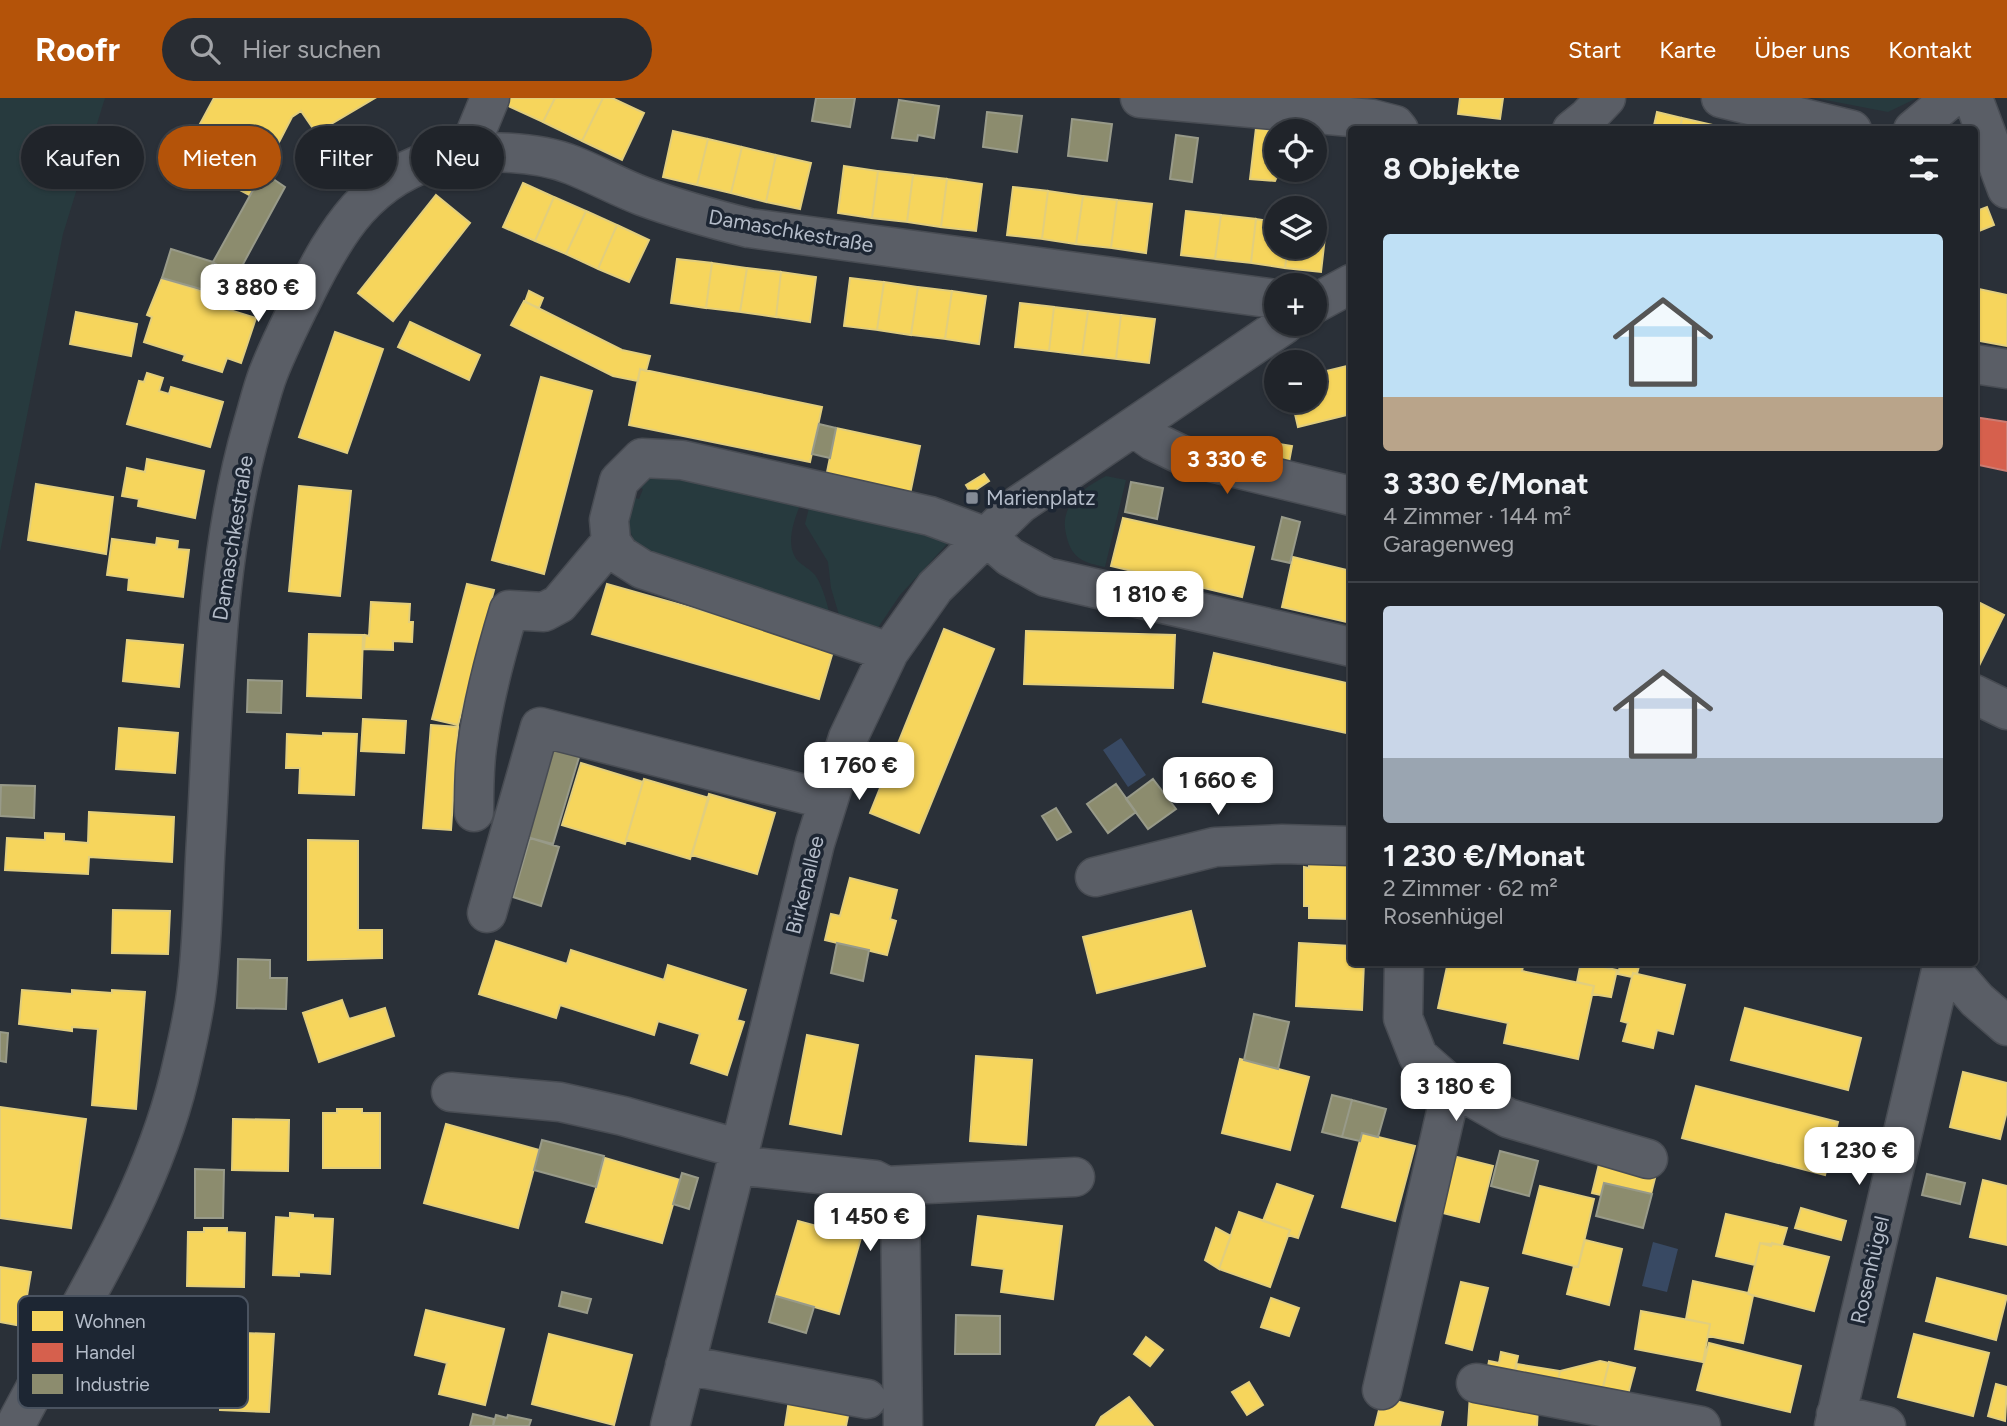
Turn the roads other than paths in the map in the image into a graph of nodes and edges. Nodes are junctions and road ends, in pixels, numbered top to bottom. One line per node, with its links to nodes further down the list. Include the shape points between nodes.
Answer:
1 (490, 98): 7 (street)
2 (1140, 98): 8 (street, via 1372,119)
3 (1606, 98): 9 (street)
4 (1721, 98): 10 (street)
5 (1951, 98): 11 (street)
6 (1973, 98): 14 (street)
7 (478, 126)
8 (1396, 126)
9 (1577, 126)
10 (1836, 126)
11 (1918, 126)
12 (504, 153): 16 (street, Damaschkestraße, via 567,163 641,195 749,228)
13 (411, 172): 44 (street, Damaschkestraße, via 374,192 326,250 267,377 243,461 220,610 197,986 162,1140 134,1208)
14 (2007, 189)
15 (1348, 286): 17 (street)
16 (1264, 297)
17 (1327, 297)
18 (1268, 336): 21 (street, Birkenallee)
19 (1978, 364): 20 (street)
20 (2007, 369)
21 (1135, 428): 22 (street, via 1182,455); 23 (street, Birkenallee, via 1020,504)
22 (1348, 495)
23 (987, 537): 24 (street, via 930,516 682,460 642,458 619,481 609,520); 25 (street, via 1010,557 1046,577); 26 (street, Birkenallee, via 934,587)
24 (611, 542): 26 (street, via 620,555 642,569); 30 (street, via 559,604 544,612 509,610 491,668 476,750)
25 (1348, 646)
26 (889, 652): 29 (street, Birkenallee, via 848,738)
27 (1978, 696): 28 (street)
28 (2007, 709)
29 (828, 800): 33 (street, via 540,727); 40 (street, Birkenallee)
30 (474, 812)
31 (1348, 846): 32 (street, via 1214,847)
32 (1095, 877)
33 (487, 914)
34 (1404, 966): 38 (street, via 1403,1018 1418,1056)
35 (1943, 966): 50 (street, Rosenhügel)
36 (1947, 966): 37 (street)
37 (2007, 1026)
38 (1452, 1086): 41 (street, via 1508,1118); 47 (street)
39 (451, 1092): 40 (street, via 560,1102 623,1116)
40 (738, 1157): 43 (street, via 875,1180); 45 (street, Birkenallee)
41 (1648, 1159)
42 (1074, 1177): 43 (street)
43 (886, 1186): 53 (street, via 900,1203)
44 (86, 1296)
45 (685, 1365): 48 (street); 52 (street, Birkenallee)
46 (1476, 1382): 54 (street)
47 (1382, 1390)
48 (867, 1399)
49 (25, 1408): 51 (street, Damaschkestraße)
50 (1835, 1420): 55 (street, Rosenhügel)
51 (15, 1426)
52 (670, 1426)
53 (903, 1426)
54 (1701, 1426)
55 (1886, 1426)

